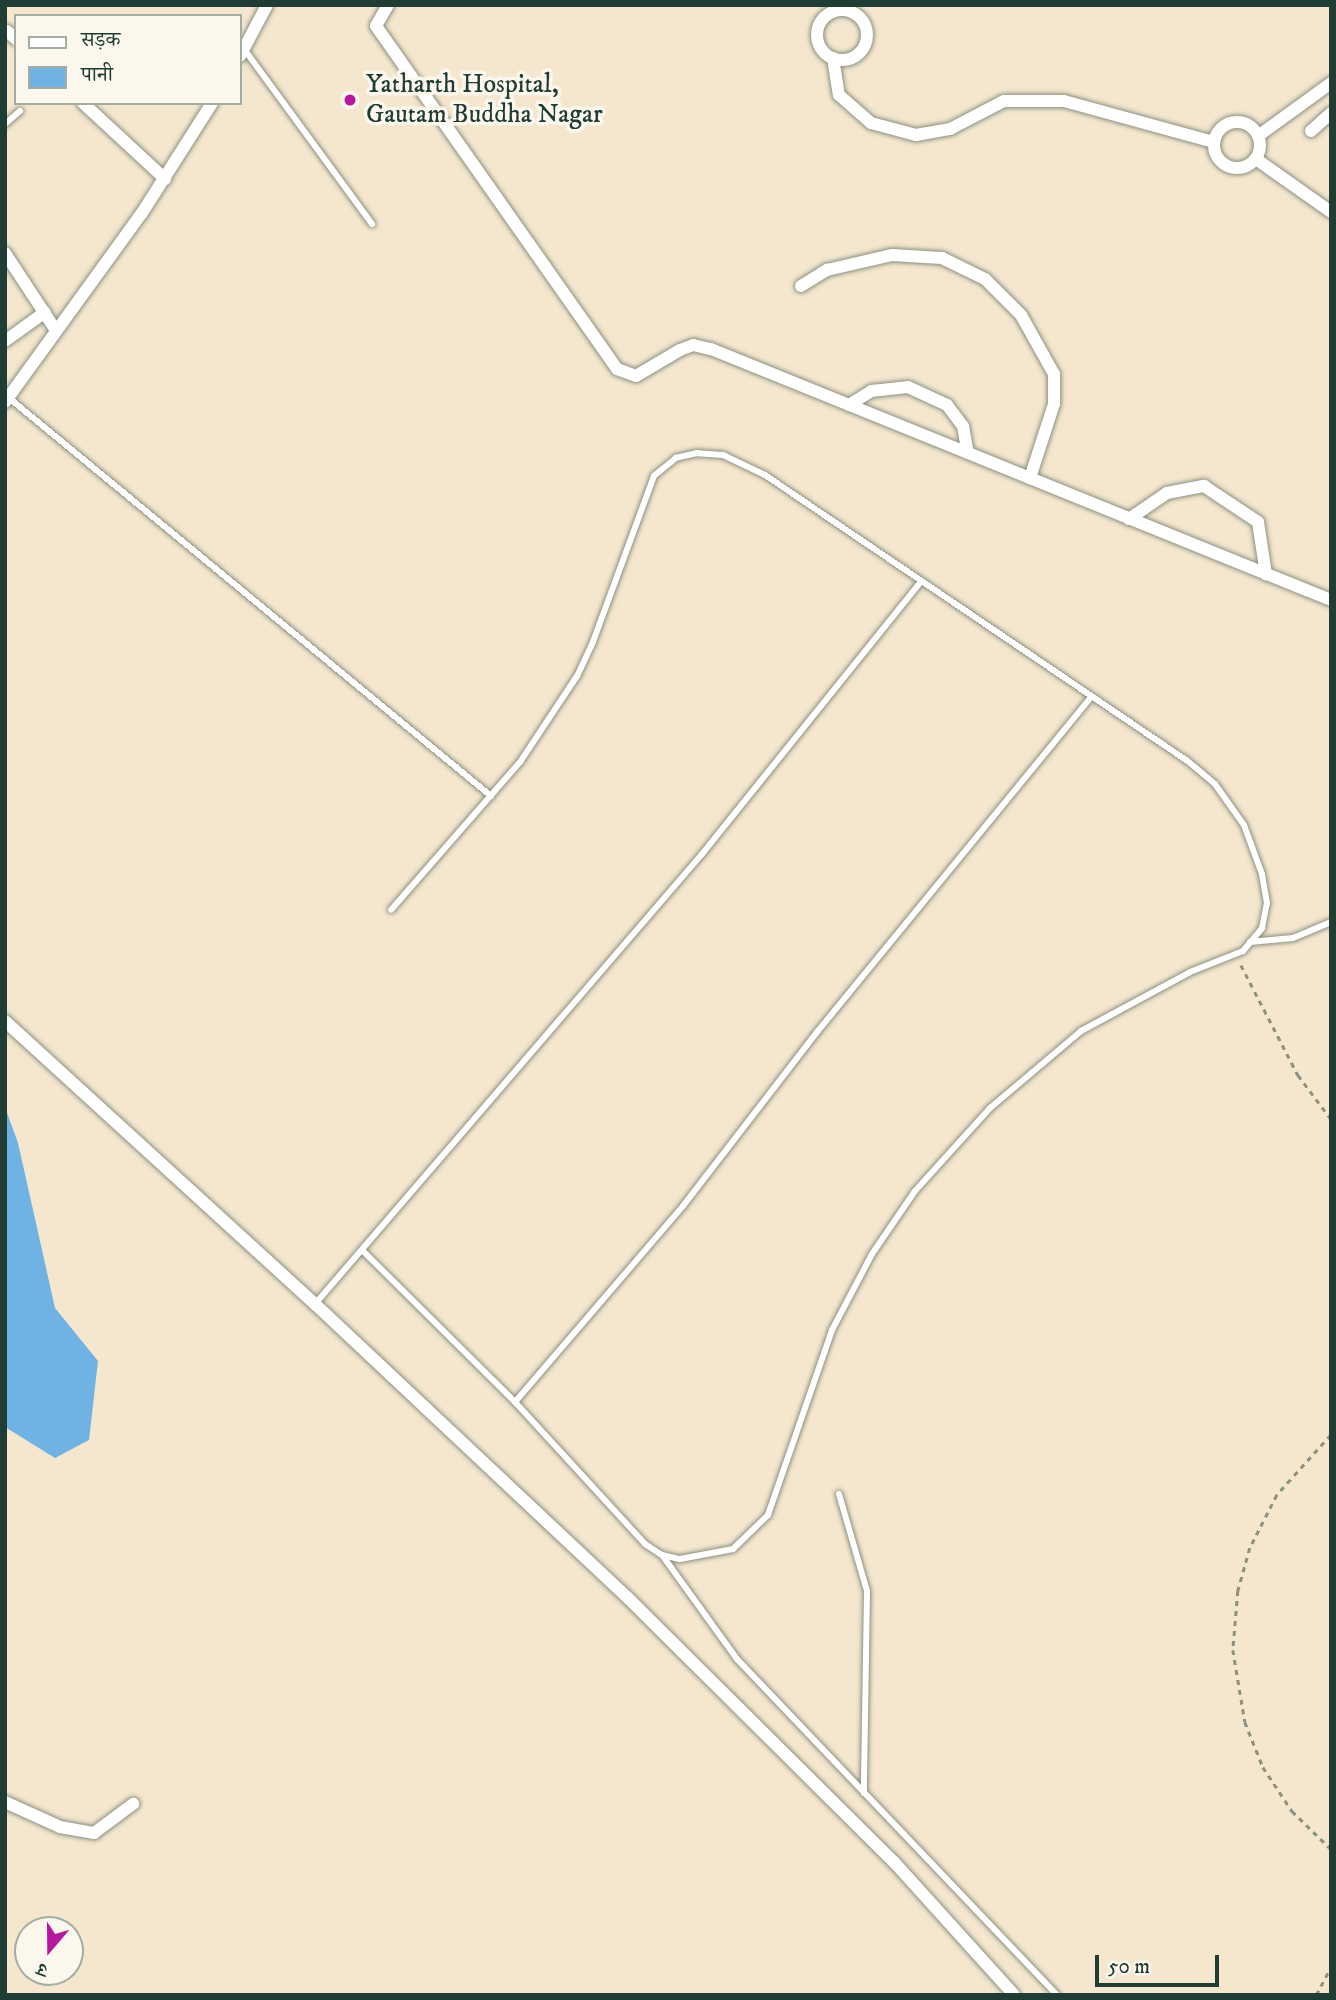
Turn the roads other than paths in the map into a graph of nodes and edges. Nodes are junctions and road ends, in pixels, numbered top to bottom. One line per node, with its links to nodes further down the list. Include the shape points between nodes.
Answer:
1 (267, 5): 3 (street)
2 (388, 5): 24 (street, via 376,26 617,369 636,376 693,345)
3 (242, 53): 17 (lane)
4 (834, 58): 4 (street, via 820,48 817,31 825,16 849,11 862,20 866,42 857,55); 13 (street, via 839,95 872,123 916,135 950,128 1004,101 1064,101)
5 (1331, 83): 12 (street)
6 (85, 105): 15 (street)
7 (211, 105): 15 (street)
8 (20, 111): 10 (lane)
9 (1331, 113): 11 (street)
10 (5, 124)
11 (1311, 131)
12 (1258, 136): 13 (street, via 1248,125 1234,122 1221,129); 14 (street)
13 (1214, 142): 14 (street, via 1217,156 1228,166 1243,167)
14 (1256, 159): 16 (street)
15 (165, 178): 21 (street)
16 (1331, 212)
17 (372, 224)
18 (5, 253): 20 (street)
19 (801, 286): 26 (street, via 827,270 892,254 942,258 985,279 1021,315 1054,374 1054,404)
20 (45, 312): 21 (street); 22 (street)
21 (55, 329): 23 (street)
22 (5, 341)
23 (7, 400): 32 (lane)
24 (849, 405): 25 (street); 25 (street, via 871,391 908,387 947,405 962,426)
25 (968, 453): 26 (street)
26 (1030, 478): 27 (street)
27 (1129, 519): 28 (street); 28 (street, via 1167,493 1204,486 1258,522)
28 (1266, 574): 30 (street)
29 (920, 582): 31 (lane); 32 (lane, via 765,475 723,456 697,453 676,458 654,476 646,493 618,584 577,676 520,762); 37 (lane, via 809,725)
30 (1331, 600)
31 (1090, 698): 35 (lane, via 1186,760 1232,805 1262,874 1267,903 1262,928); 39 (lane, via 817,1032 682,1206)
32 (491, 796): 33 (lane)
33 (391, 910)
34 (1331, 922): 35 (lane, via 1293,938)
35 (1250, 942): 41 (lane, via 1243,951 1190,972 1081,1031 990,1108 915,1191 872,1254 832,1330 768,1515 733,1549 680,1559)
36 (5, 1021): 38 (street)
37 (363, 1251): 38 (lane); 39 (lane)
38 (315, 1304): 45 (street, via 657,1627 894,1862)
39 (515, 1402): 41 (lane, via 645,1544)
40 (839, 1494): 42 (lane, via 867,1591)
41 (662, 1555): 42 (lane, via 737,1659)
42 (864, 1793): 46 (lane)
43 (5, 1802): 44 (street, via 60,1827 94,1833)
44 (132, 1804)
45 (1014, 1995)
46 (1057, 1995)

